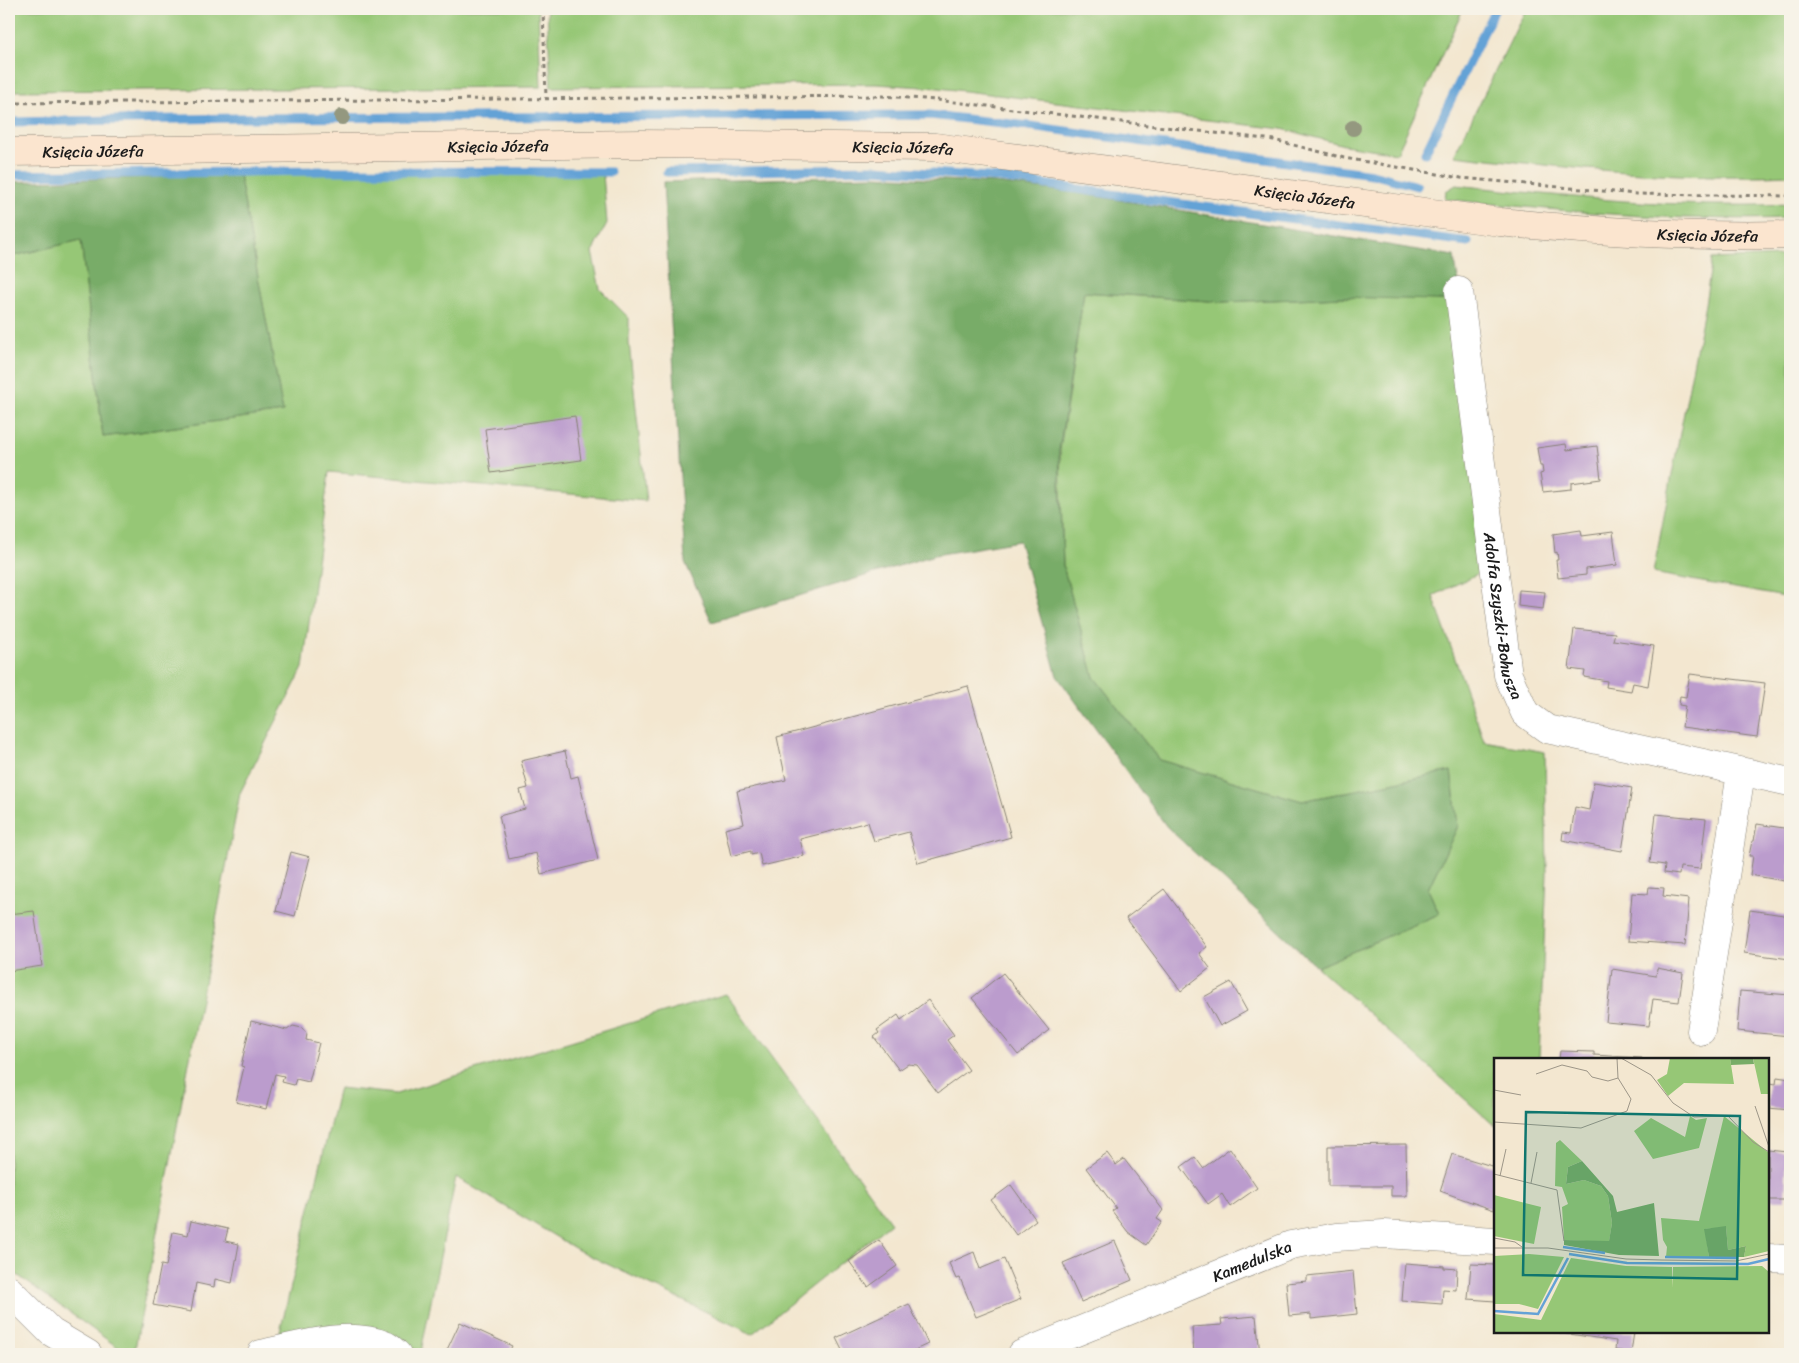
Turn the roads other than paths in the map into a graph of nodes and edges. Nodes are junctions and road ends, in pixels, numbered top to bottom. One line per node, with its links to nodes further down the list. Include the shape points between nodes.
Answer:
1 (9, 152): 2 (main road, Księcia Józefa, via 632,144 935,147 1500,222 1588,231 1677,235)
2 (1790, 235)
3 (1459, 291): 4 (street, Adolfa Szyszki-Bohusza, via 1508,675 1525,713 1547,730)
4 (1741, 773): 5 (street, Adolfa Szyszki-Bohusza); 6 (street)
5 (1790, 782)
6 (1701, 1031)
7 (1494, 1241): 14 (street, Kamedulska, via 1384,1234 1336,1237 1291,1245)
8 (1769, 1258): 9 (street)
9 (1790, 1259)
10 (9, 1290): 11 (street, via 51,1332)
11 (88, 1354)
12 (261, 1354): 13 (street, via 328,1340 362,1339 387,1345)
13 (397, 1354)
14 (1022, 1354)

